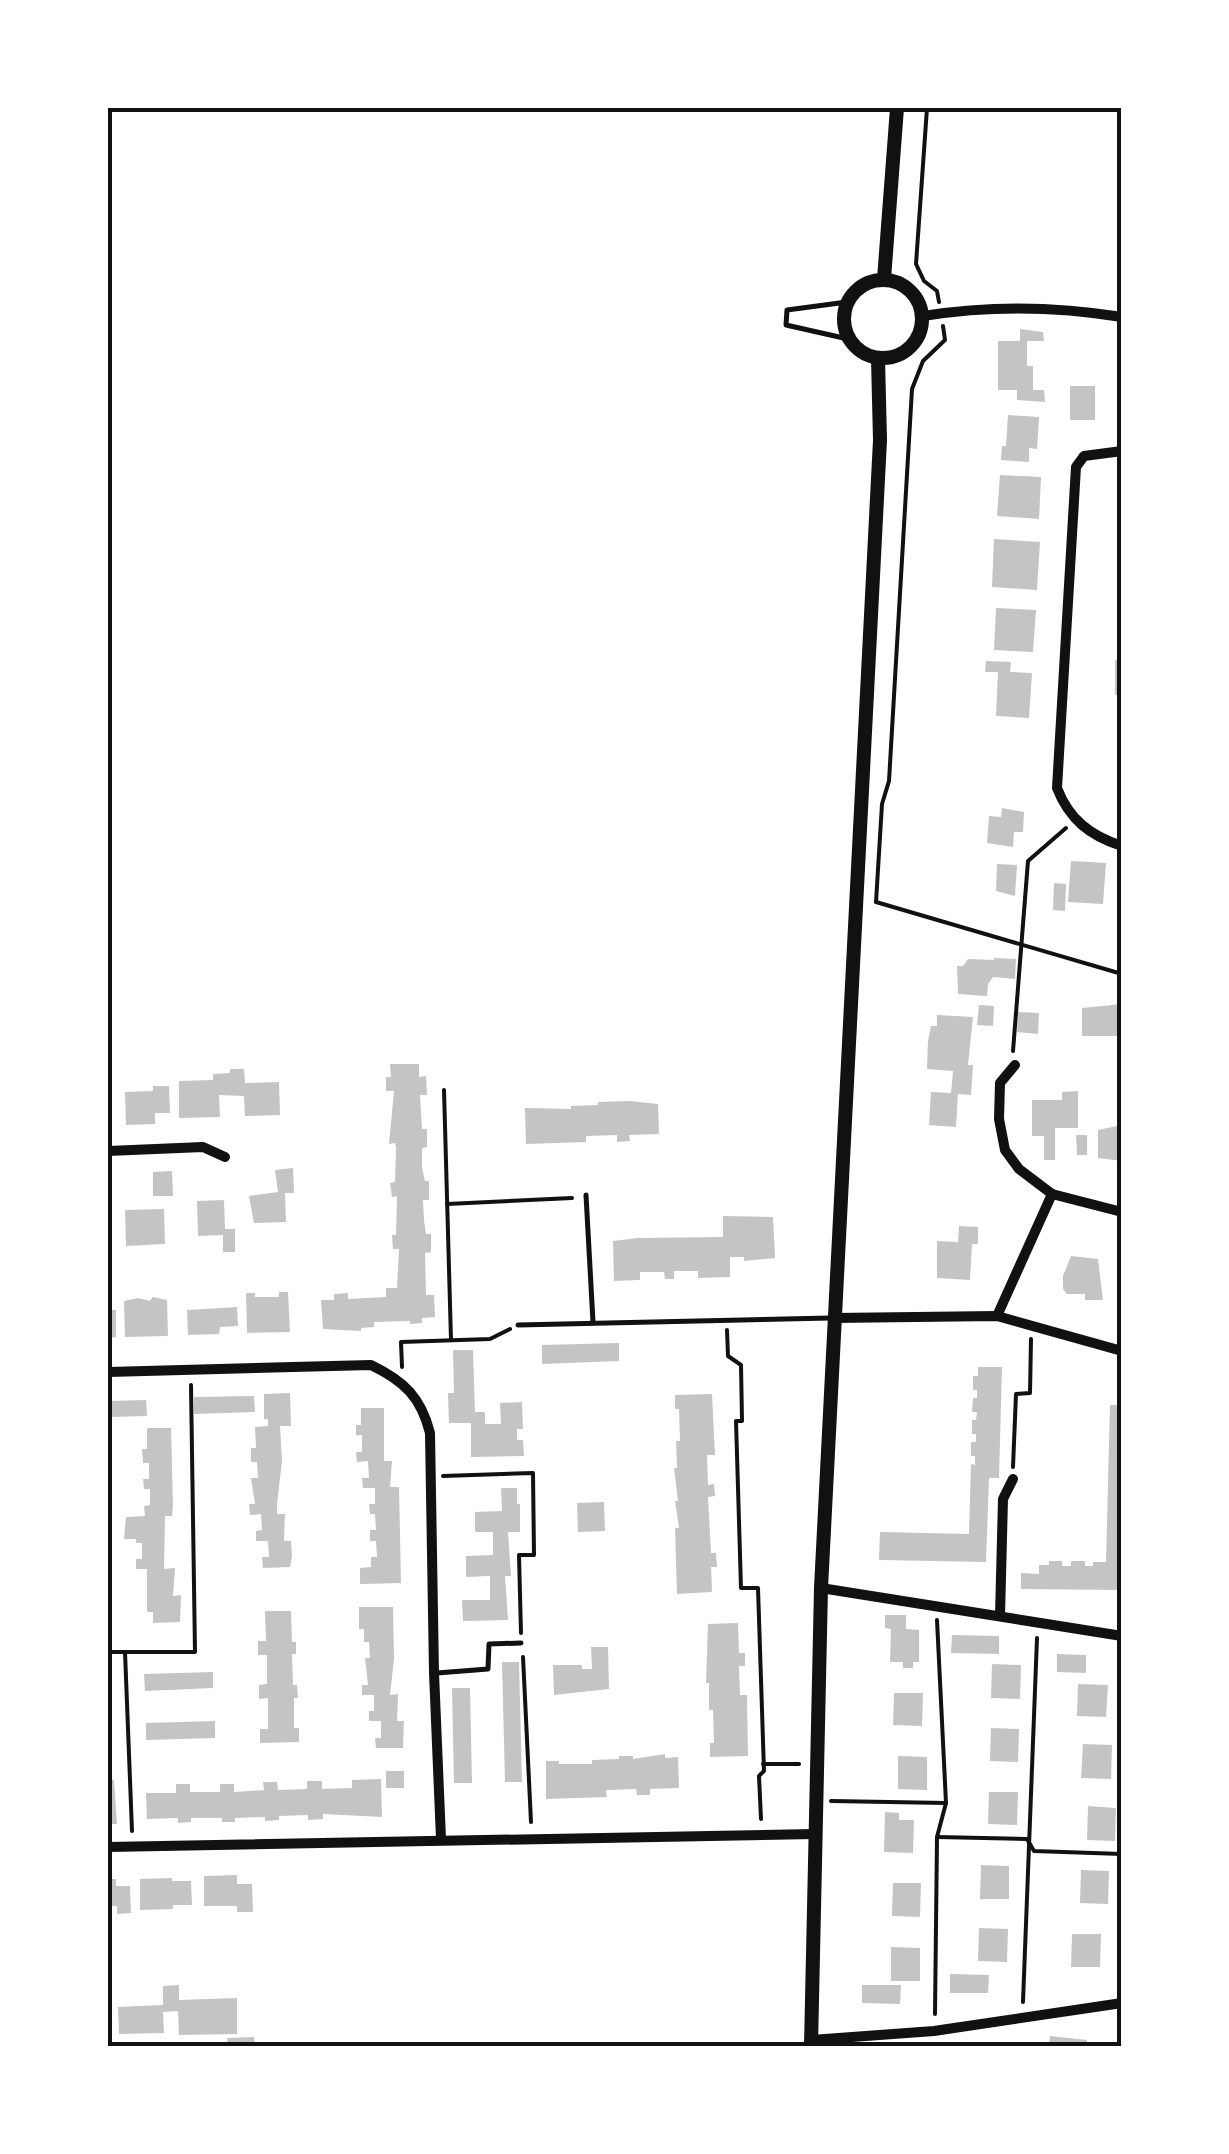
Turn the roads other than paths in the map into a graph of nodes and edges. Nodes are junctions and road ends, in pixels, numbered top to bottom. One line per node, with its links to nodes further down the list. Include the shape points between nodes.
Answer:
1 (896, 108): 2 (main road)
2 (884, 279): 3 (main road, via 862,285); 4 (main road, via 910,290)
3 (847, 302): 6 (main road); 6 (lane, via 787,310 786,325)
4 (922, 316): 5 (street, via 1004,306); 7 (main road, via 911,348)
5 (1122, 317)
6 (848, 339): 7 (main road)
7 (878, 359): 17 (main road, via 880,440)
8 (1122, 452): 9 (street, via 1084,456 1076,466 1057,788 1074,820)
9 (1122, 846)
10 (1015, 1065): 13 (street, via 1000,1084 1006,1150)
11 (108, 1152): 12 (street, via 203,1147)
12 (225, 1157)
13 (1052, 1194): 15 (street); 16 (street)
14 (586, 1196): 18 (lane)
15 (1122, 1212)
16 (997, 1316): 17 (street); 20 (street)
17 (833, 1318): 18 (lane); 23 (main road)
18 (593, 1323): 19 (lane)
19 (518, 1324)
20 (1122, 1351)
21 (108, 1372): 27 (street, via 344,1364 398,1378 414,1394 430,1433)
22 (1013, 1479): 24 (street, via 1002,1498)
23 (821, 1588): 24 (street); 28 (main road)
24 (1000, 1616): 25 (street)
25 (1122, 1636)
26 (521, 1643): 27 (lane, via 489,1644 488,1669)
27 (434, 1673): 29 (street)
28 (814, 1834): 29 (street); 32 (main road)
29 (441, 1840): 30 (street)
30 (108, 1847)
31 (1122, 2003): 32 (street)
32 (811, 2043)

